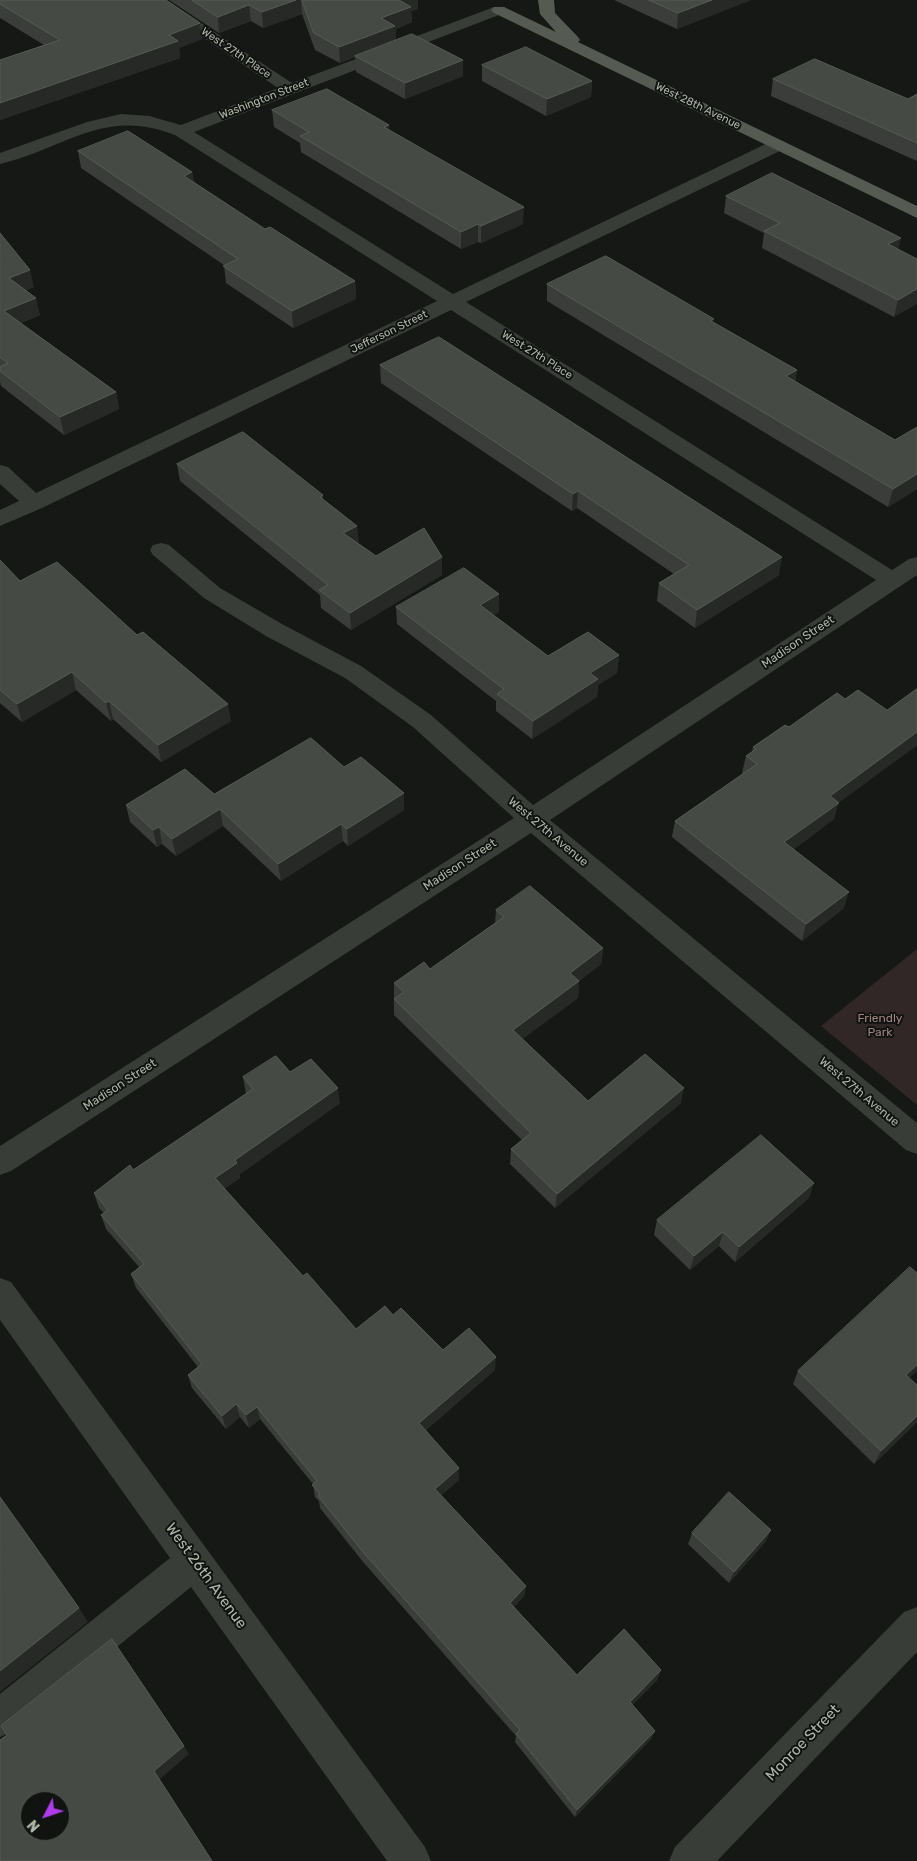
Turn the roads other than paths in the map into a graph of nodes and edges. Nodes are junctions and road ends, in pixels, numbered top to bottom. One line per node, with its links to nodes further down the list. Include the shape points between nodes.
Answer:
1 (156, 0): 7 (street, West 27th Place)
2 (478, 0): 5 (street, West 28th Avenue)
3 (546, 0): 6 (main road, via 548,14)
4 (519, 2): 5 (main road, Washington Street)
5 (499, 10): 6 (main road, West 28th Avenue); 7 (street, Washington Street)
6 (585, 51): 9 (main road, West 28th Avenue)
7 (290, 89): 8 (street, Washington Street)
8 (181, 131): 10 (street, via 154,121 113,119); 12 (street, West 27th Place)
9 (778, 145): 11 (main road, West 28th Avenue); 12 (street, Jefferson Street)
10 (0, 159)
11 (917, 213)
12 (451, 301): 14 (street, Jefferson Street); 18 (street, West 27th Place)
13 (0, 472): 14 (street)
14 (34, 503): 15 (street, Jefferson Street)
15 (0, 519)
16 (160, 550): 19 (street, West 27th Avenue, via 212,593 380,690 422,721)
17 (917, 564): 18 (street, Madison Street)
18 (892, 580): 19 (street, Madison Street)
19 (532, 819): 20 (street, West 27th Avenue); 21 (street, Madison Street)
20 (917, 1141)
21 (0, 1162)
22 (0, 1293): 23 (street, West 26th Avenue)
23 (195, 1561): 25 (street); 26 (street, West 26th Avenue)
24 (917, 1626): 27 (street, Monroe Street)
25 (0, 1718)
26 (411, 1861)
27 (689, 1861)

